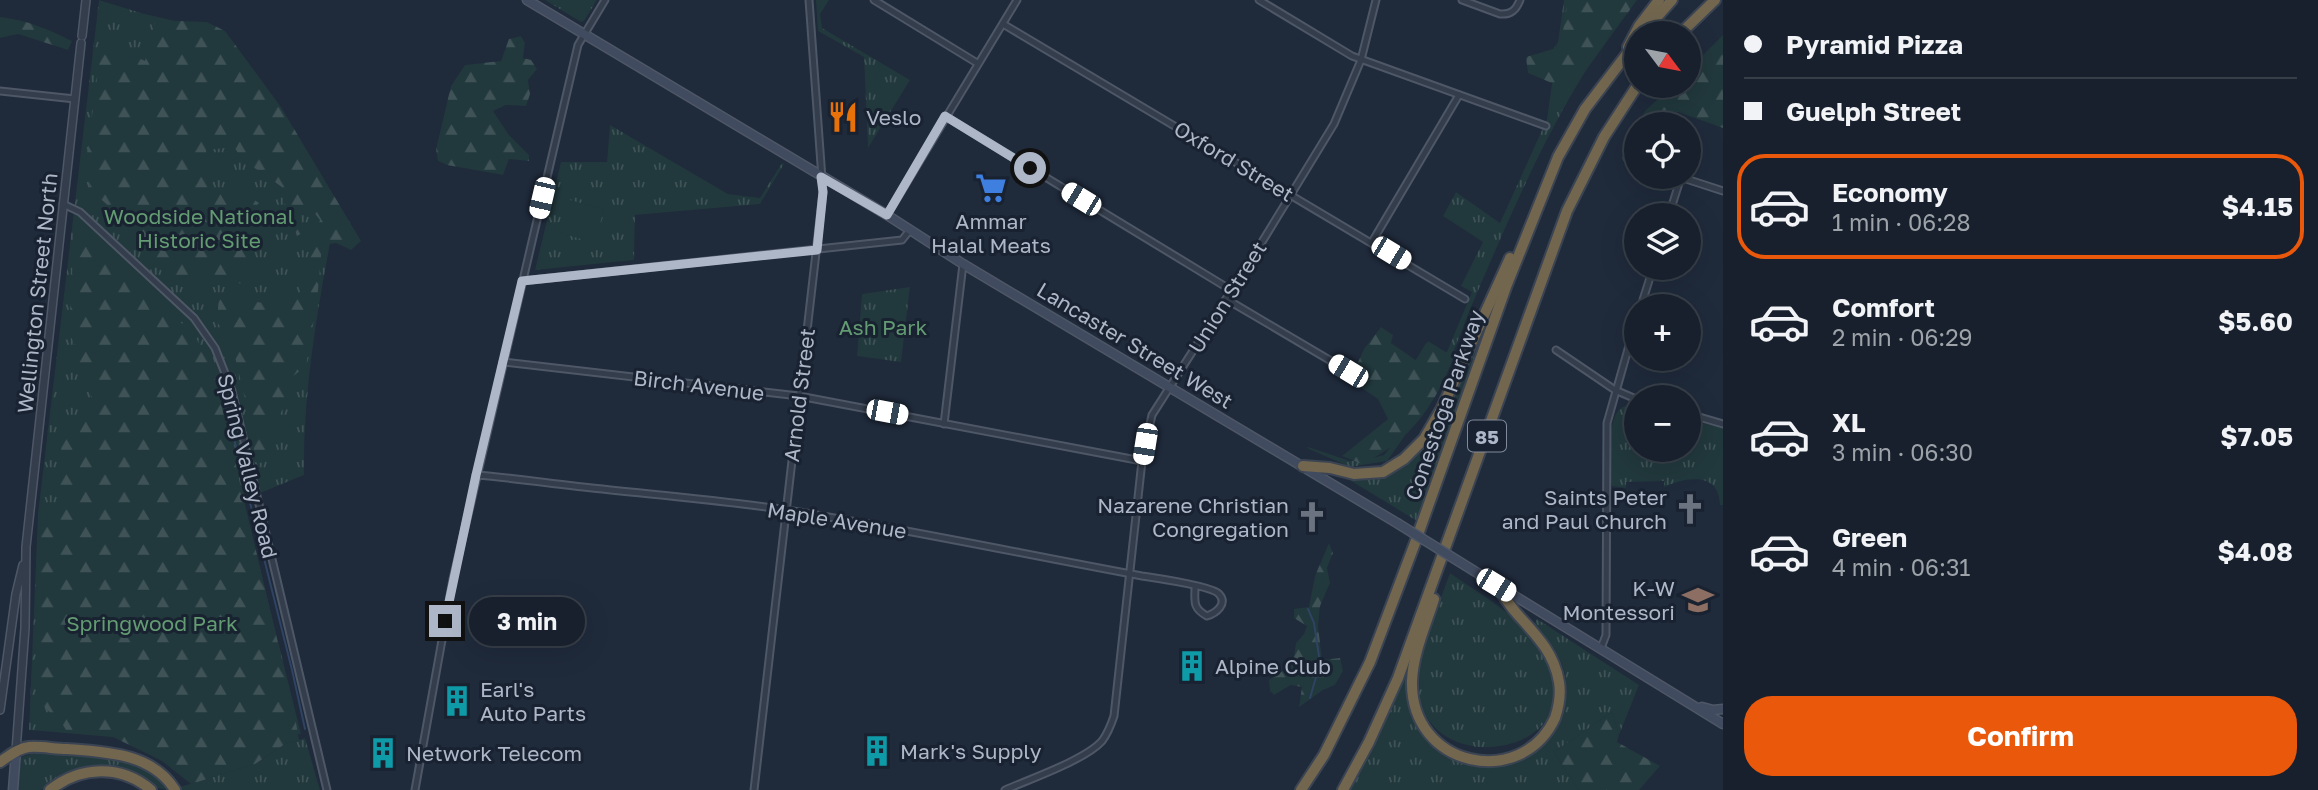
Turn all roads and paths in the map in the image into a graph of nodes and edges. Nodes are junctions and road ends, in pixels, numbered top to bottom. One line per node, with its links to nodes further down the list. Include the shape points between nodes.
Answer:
1 (86, 0): 25 (street, Wellington Street North)
2 (527, 0): 17 (main road, Lancaster Street West)
3 (604, 0): 17 (street)
4 (809, 0): 28 (street, Arnold Street)
5 (874, 0): 21 (street)
6 (1017, 0): 16 (street)
7 (1259, 0): 19 (street)
8 (1377, 0): 19 (street, Union Street)
9 (1462, 0): 10 (street, via 1507,14)
10 (1520, 0)
11 (1660, 0): 20 (highway)
12 (1672, 0): 14 (highway)
13 (1716, 0): 15 (highway)
14 (1654, 21)
15 (1694, 21)
16 (1003, 23): 21 (street); 31 (street, Oxford Street)
17 (584, 35): 28 (main road, Lancaster Street West); 39 (street)
18 (1624, 56): 20 (highway, Conestoga Parkway / 85)
19 (1361, 60): 23 (street); 31 (street, Union Street, via 1334,124)
20 (1620, 61): 33 (highway, Conestoga Parkway / 85, via 1558,157)
21 (978, 63): 26 (street)
22 (0, 91): 25 (street)
23 (1459, 95): 27 (street); 36 (street)
24 (1630, 98): 57 (highway, 85, via 1567,211)
25 (75, 99): 32 (street, Wellington Street North)
26 (945, 116): 34 (street); 40 (street)
27 (1546, 126)
28 (821, 177): 34 (main road, Lancaster Street West); 37 (street, Arnold Street)
29 (1701, 184): 30 (street)
30 (1723, 191)
31 (1291, 195): 36 (street, Oxford Street); 40 (street, Union Street)
32 (63, 204): 59 (street, Wellington Street North); 74 (street, Spring Valley Road, via 80,212 180,304 215,348 232,391)
33 (1535, 213): 55 (highway, via 1424,439 1383,472 1354,474); 78 (highway, Conestoga Parkway / 85, via 1370,663 1349,710)
34 (887, 215): 35 (main road, Lancaster Street West)
35 (911, 230): 37 (street, via 902,240); 38 (main road, Lancaster Street West)
36 (1372, 242): 42 (street, Oxford Street)
37 (817, 250): 39 (street); 50 (street, Arnold Street)
38 (963, 264): 47 (main road, Lancaster Street West); 52 (street)
39 (522, 281): 45 (street)
40 (1231, 290): 41 (street, Union Street)
41 (1226, 299): 46 (street); 47 (street, Union Street)
42 (1465, 299)
43 (1556, 350): 48 (street)
44 (1624, 360): 48 (street)
45 (503, 362): 50 (street, Birch Avenue); 56 (street)
46 (1348, 371)
47 (1170, 386): 54 (street, Union Street, via 1152,415); 55 (main road, Lancaster Street West)
48 (1615, 390): 49 (street); 63 (street, via 1607,423 1606,635)
49 (1624, 394)
50 (799, 396): 52 (street, Birch Avenue); 58 (street, Arnold Street)
51 (1701, 418): 53 (street)
52 (944, 424): 54 (street, Birch Avenue)
53 (1723, 424)
54 (1142, 461): 60 (street, Union Street)
55 (1303, 466): 61 (main road, Lancaster Street West, bridge)
56 (476, 475): 58 (street, Maple Avenue); 75 (street)
57 (1472, 476): 61 (highway, via 1416,655 1412,698 1421,726 1436,744 1472,763 1508,761 1531,749 1551,727 1560,698 1550,652); 79 (highway, 85, via 1398,678)
58 (786, 510): 60 (street, Maple Avenue); 76 (street, Arnold Street)
59 (26, 547): 66 (street, Wellington Street North); 68 (street, Wellington Street North)
60 (1129, 574): 62 (street, Maple Avenue); 77 (street, Union Street, via 1109,730 1083,755)
61 (1496, 585): 63 (main road, Lancaster Street West)
62 (1195, 586): 62 (street, Maple Avenue, via 1198,611 1215,614 1221,607 1219,594)
63 (1601, 648): 64 (main road, Lancaster Street West)
64 (1697, 706): 65 (main road); 67 (main road, Lancaster Street West)
65 (1723, 709)
66 (0, 710)
67 (1723, 724)
68 (16, 751): 69 (highway); 70 (main road, Wellington Street North); 73 (highway, via 29,747 131,757 151,766)
69 (0, 762)
70 (13, 790)
71 (50, 790): 72 (highway, via 79,774 96,771 125,775)
72 (151, 790)
73 (175, 790)
74 (327, 790)
75 (415, 790)
76 (754, 790)
77 (1005, 790)
78 (1301, 790)
79 (1343, 790)

